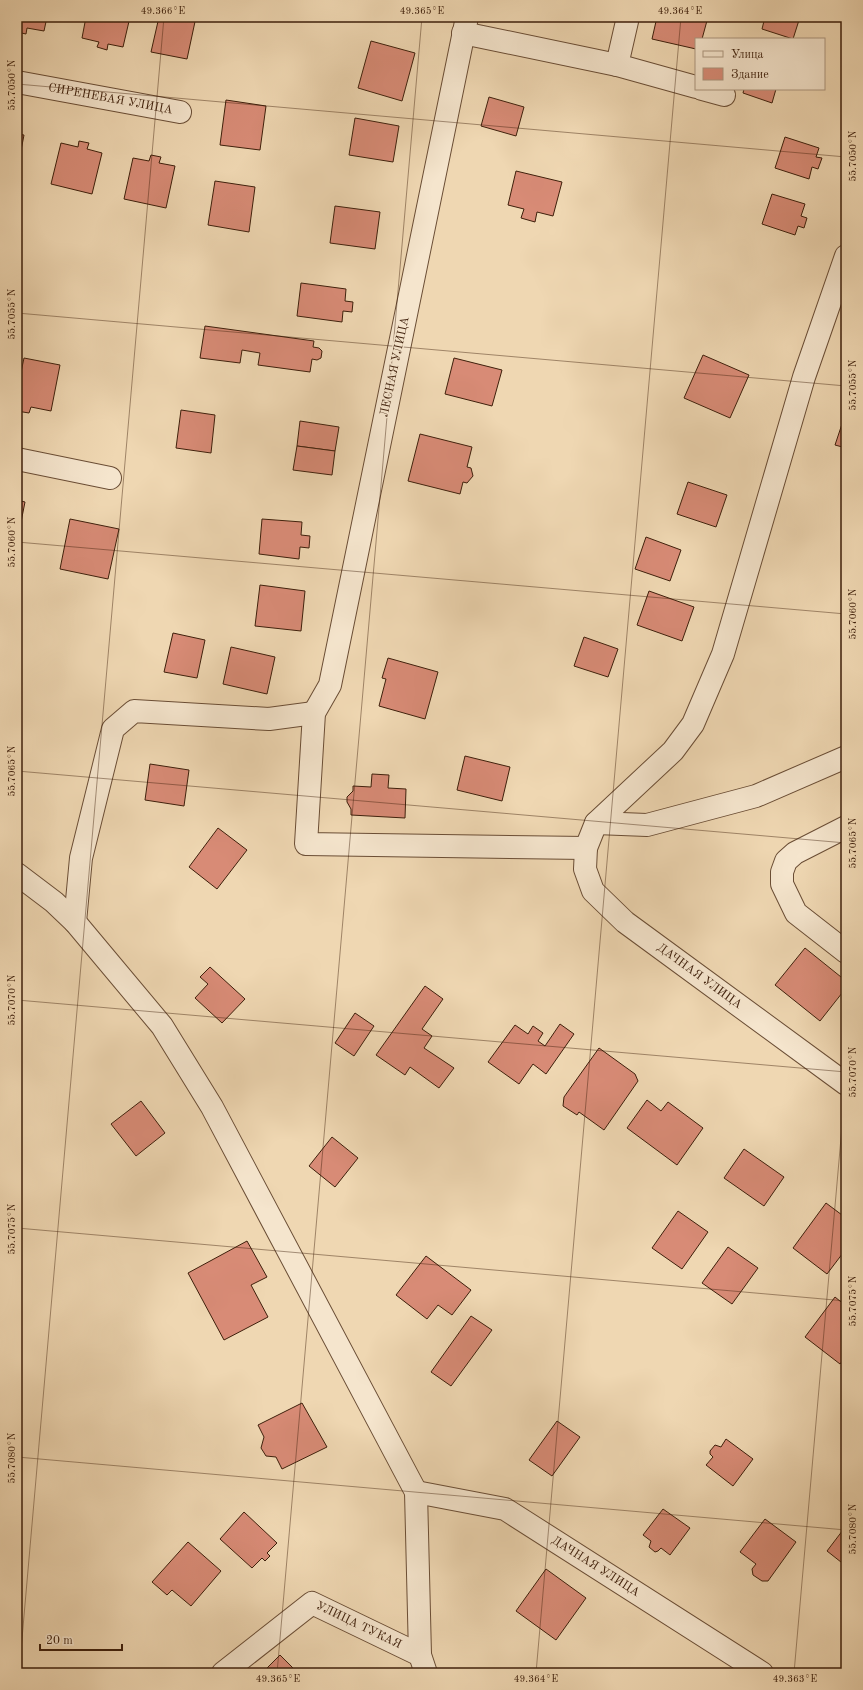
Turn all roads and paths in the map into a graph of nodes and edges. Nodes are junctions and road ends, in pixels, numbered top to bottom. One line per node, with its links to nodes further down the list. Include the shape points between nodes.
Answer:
1 (628, 17): 3 (street)
2 (465, 25): 3 (street); 12 (street, ЛЕСНАЯ УЛИЦА, via 330,685)
3 (617, 65): 5 (street)
4 (17, 82): 8 (street, СИРЕНЕВАЯ УЛИЦА)
5 (695, 87)
6 (706, 90): 7 (street)
7 (724, 95)
8 (180, 112)
9 (846, 256): 14 (street, via 804,377 723,654 693,724 673,751)
10 (17, 459): 11 (street)
11 (110, 478)
12 (314, 712): 16 (street, via 306,844); 18 (street, via 269,719 134,711 113,729 81,858)
13 (846, 757): 14 (street, via 756,796 655,823)
14 (596, 823): 16 (street, ДАЧНАЯ УЛИЦА)
15 (846, 827): 19 (street, via 795,853 786,860 782,872 782,884 796,913)
16 (586, 848): 20 (street, ДАЧНАЯ УЛИЦА, via 585,869 593,891 625,922)
17 (17, 874): 18 (street, via 54,902)
18 (74, 922): 21 (street, via 162,1026 212,1107)
19 (846, 952)
20 (846, 1084)
21 (416, 1492): 22 (street); 24 (street, ДАЧНАЯ УЛИЦА, via 505,1509)
22 (423, 1664): 23 (street, УЛИЦА ТУКАЯ, via 312,1603)
23 (223, 1673)
24 (762, 1673)

